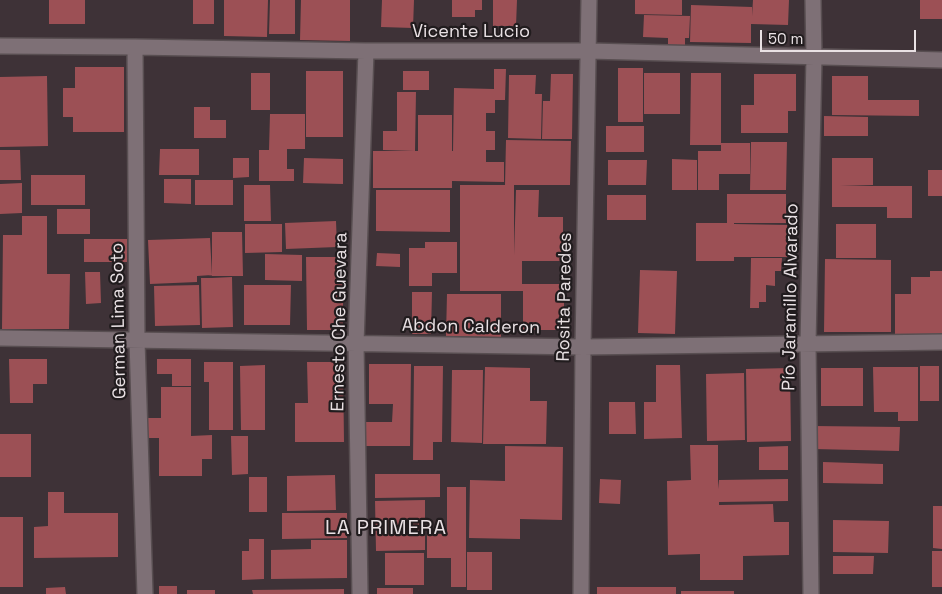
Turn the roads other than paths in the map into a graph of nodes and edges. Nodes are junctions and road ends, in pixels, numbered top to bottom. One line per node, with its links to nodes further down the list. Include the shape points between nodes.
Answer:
1 (589, 0): 6 (street, Rosita Paredes)
2 (814, 0): 7 (street, Pío Jaramillo Alvarado)
3 (0, 46): 4 (street, Vicente Lucio)
4 (135, 47): 5 (street, Vicente Lucio); 10 (street, German Lima Soto)
5 (366, 51): 6 (street, Vicente Lucio); 13 (street, Ernesto Che Guevara)
6 (589, 51): 7 (street, Vicente Lucio); 14 (street, Rosita Paredes)
7 (814, 57): 8 (street, Vicente Lucio); 11 (street, Pío Jaramillo Alvarado)
8 (942, 60)
9 (0, 338): 10 (street, Abdon Calderon)
10 (137, 341): 13 (street, Abdon Calderon); 15 (street, German Lima Soto)
11 (808, 342): 12 (street, Abdon Calderon); 14 (street, Abdon Calderon); 18 (street, Pío Jaramillo Alvarado)
12 (942, 342)
13 (356, 344): 14 (street, Abdon Calderon); 16 (street, Ernesto Che Guevara)
14 (583, 347): 17 (street, Rosita Paredes)
15 (145, 594)
16 (360, 594)
17 (581, 594)
18 (811, 594)

